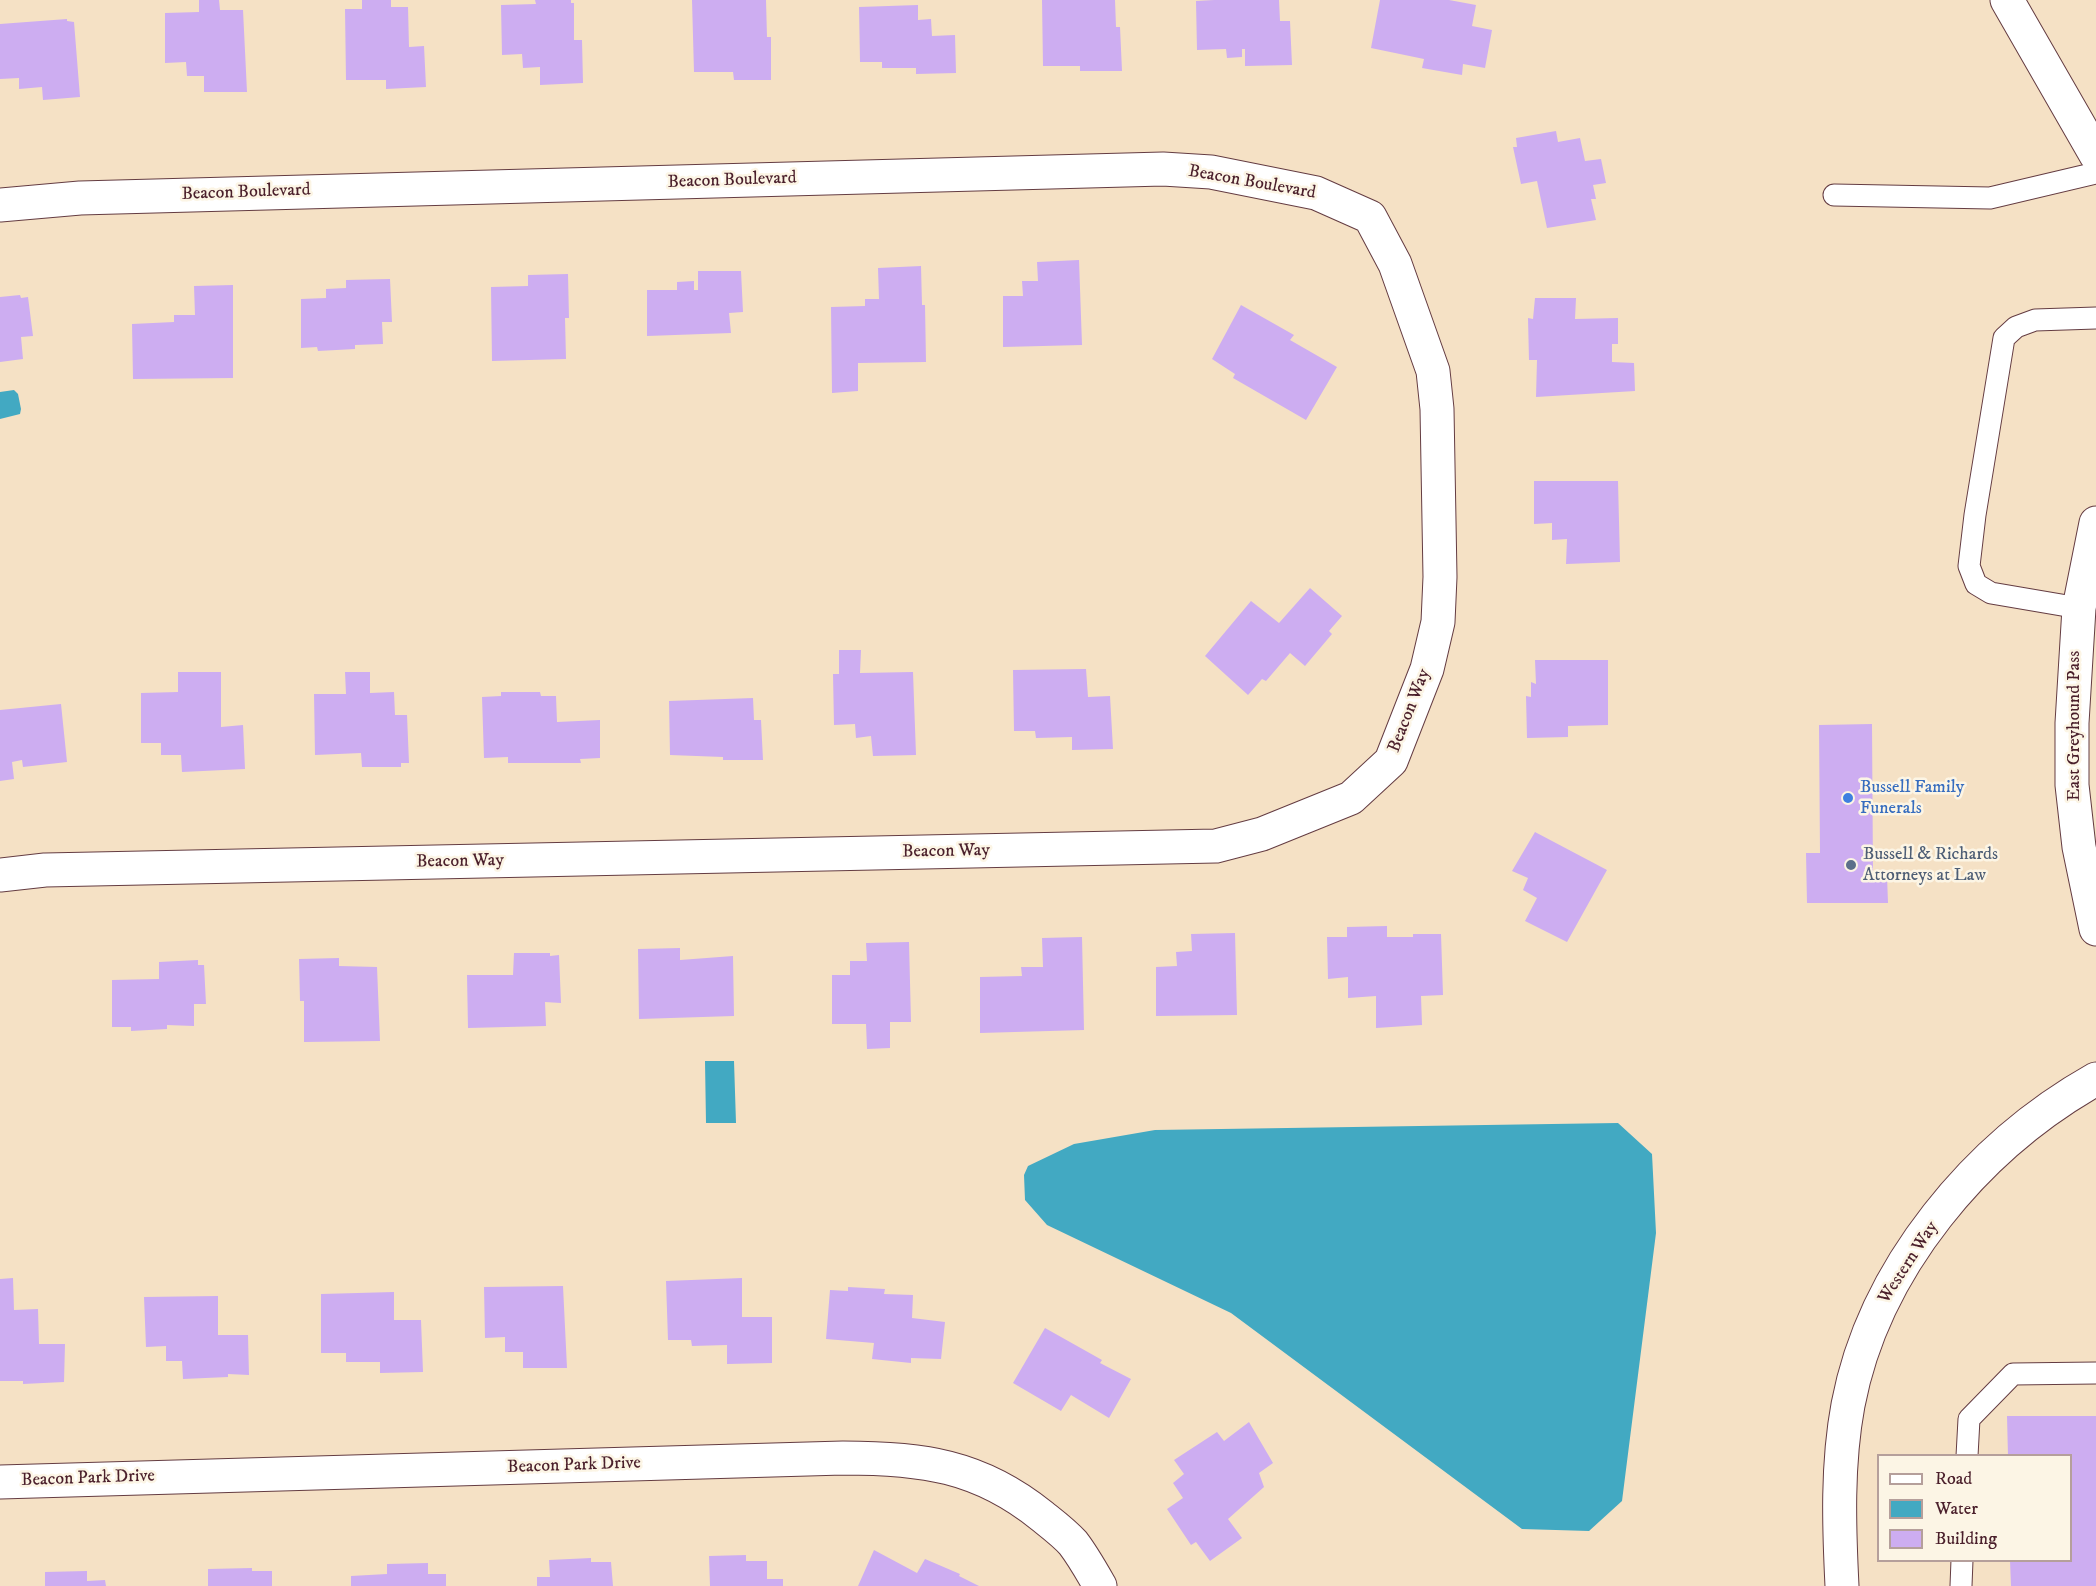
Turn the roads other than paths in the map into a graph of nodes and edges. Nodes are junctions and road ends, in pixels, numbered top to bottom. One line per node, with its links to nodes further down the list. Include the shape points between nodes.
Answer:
1 (2007, 0): 2 (street)
2 (2096, 155)
3 (2096, 173): 4 (lane, via 1990,198)
4 (1834, 195)
5 (0, 205): 6 (street, Beacon Boulevard, via 80,198 1163,169 1211,172 1316,193 1370,218 1395,264)
6 (1406, 296): 10 (street, Beacon Way, via 1433,370 1437,409 1438,622 1427,669 1391,761 1352,798 1262,834 1216,846 45,870)
7 (2096, 318): 9 (lane, via 2035,320 2016,327 2004,338 1969,566 1976,584 1991,593)
8 (2096, 523): 9 (street, East Greyhound Pass)
9 (2079, 608): 11 (street, East Greyhound Pass, via 2072,785 2079,847)
10 (0, 875)
11 (2096, 929)
12 (2096, 1079): 18 (street, Western Way, via 2027,1124 1976,1170 1890,1284 1867,1335 1848,1405 1841,1466)
13 (2096, 1372): 14 (lane, via 2013,1374 1969,1419)
14 (1967, 1454)
15 (0, 1482): 17 (street, Beacon Park Drive, via 843,1458 927,1462 957,1469 1004,1489 1033,1509 1073,1544)
16 (1962, 1562): 19 (lane)
17 (1101, 1586)
18 (1842, 1586)
19 (1961, 1586)

